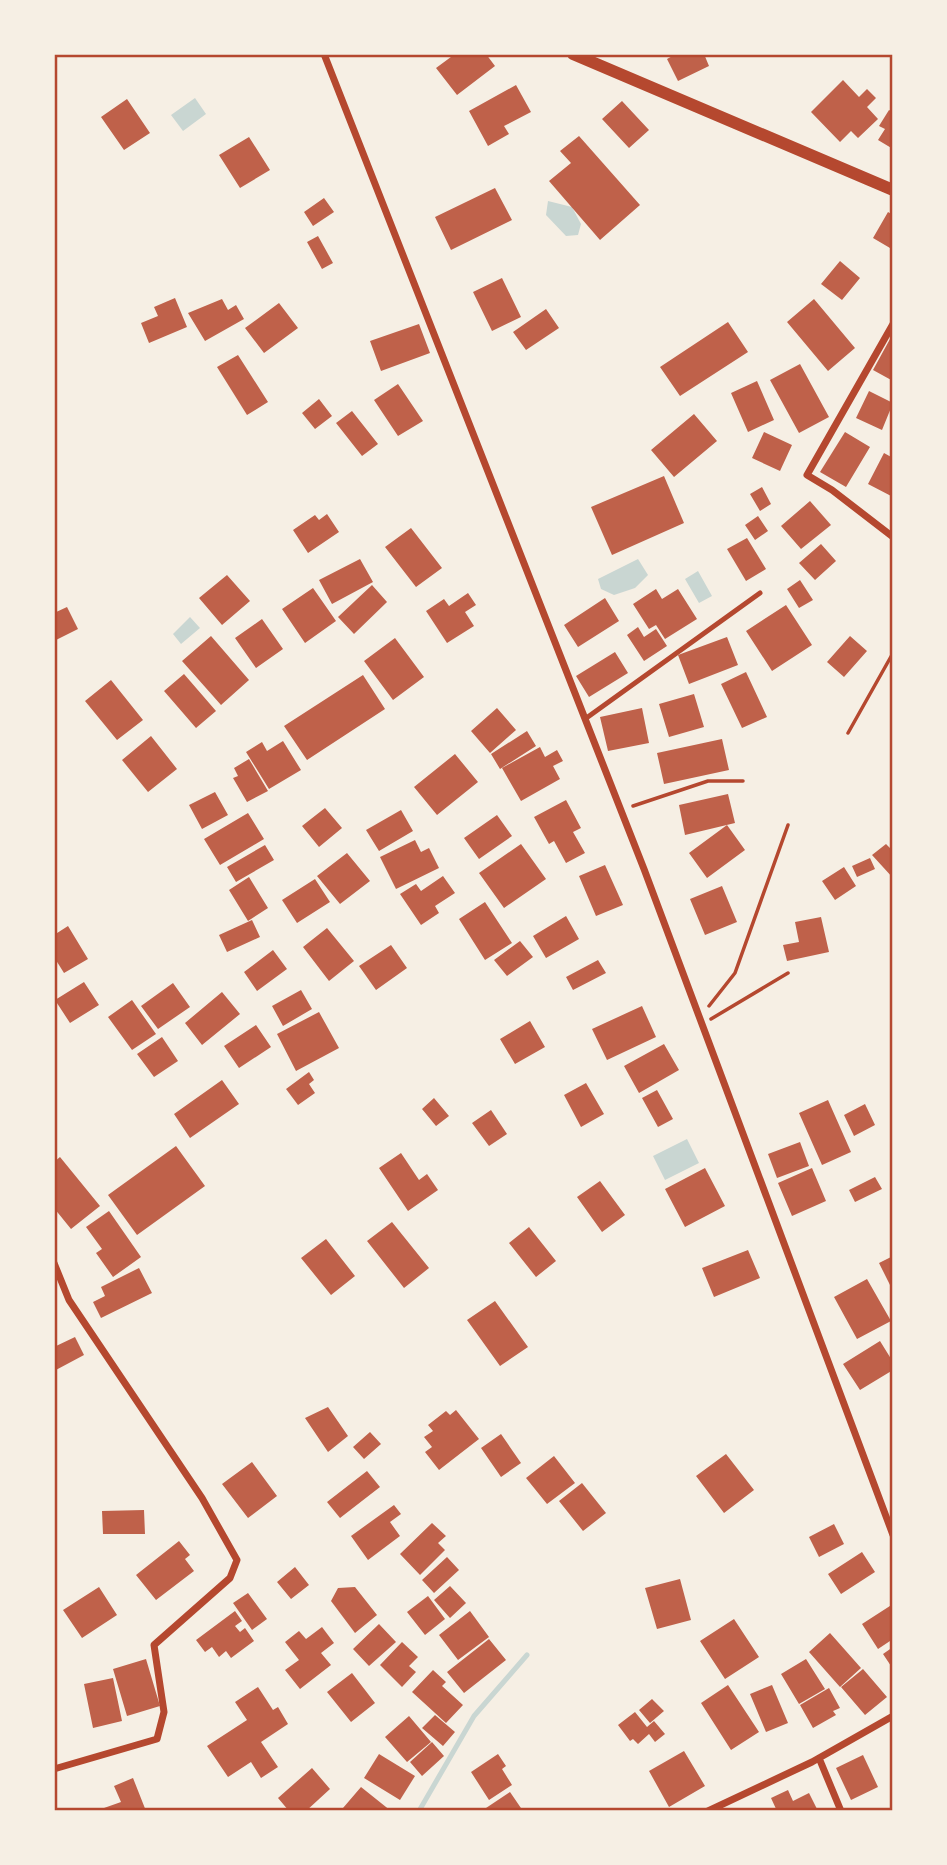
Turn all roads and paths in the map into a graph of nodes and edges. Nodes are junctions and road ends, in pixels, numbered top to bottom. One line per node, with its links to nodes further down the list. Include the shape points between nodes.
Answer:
1 (324, 54): 8 (street)
2 (573, 54): 3 (street)
3 (893, 190)
4 (893, 324): 5 (street, via 807,475)
5 (893, 537)
6 (760, 593): 8 (lane)
7 (893, 653): 9 (path)
8 (585, 719): 11 (street)
9 (848, 733)
10 (743, 781): 11 (path, via 708,781)
11 (621, 810): 15 (street)
12 (788, 825): 14 (path, via 735,973 709,1007)
13 (788, 973): 14 (path)
14 (714, 1018): 15 (path)
15 (701, 1026): 17 (street)
16 (54, 1264): 20 (street, via 69,1300 202,1498 237,1560 230,1578 154,1645 164,1712 157,1739)
17 (893, 1535)
18 (893, 1716): 19 (street)
19 (819, 1758): 21 (street); 22 (street)
20 (54, 1769)
21 (708, 1811)
22 (841, 1811)

